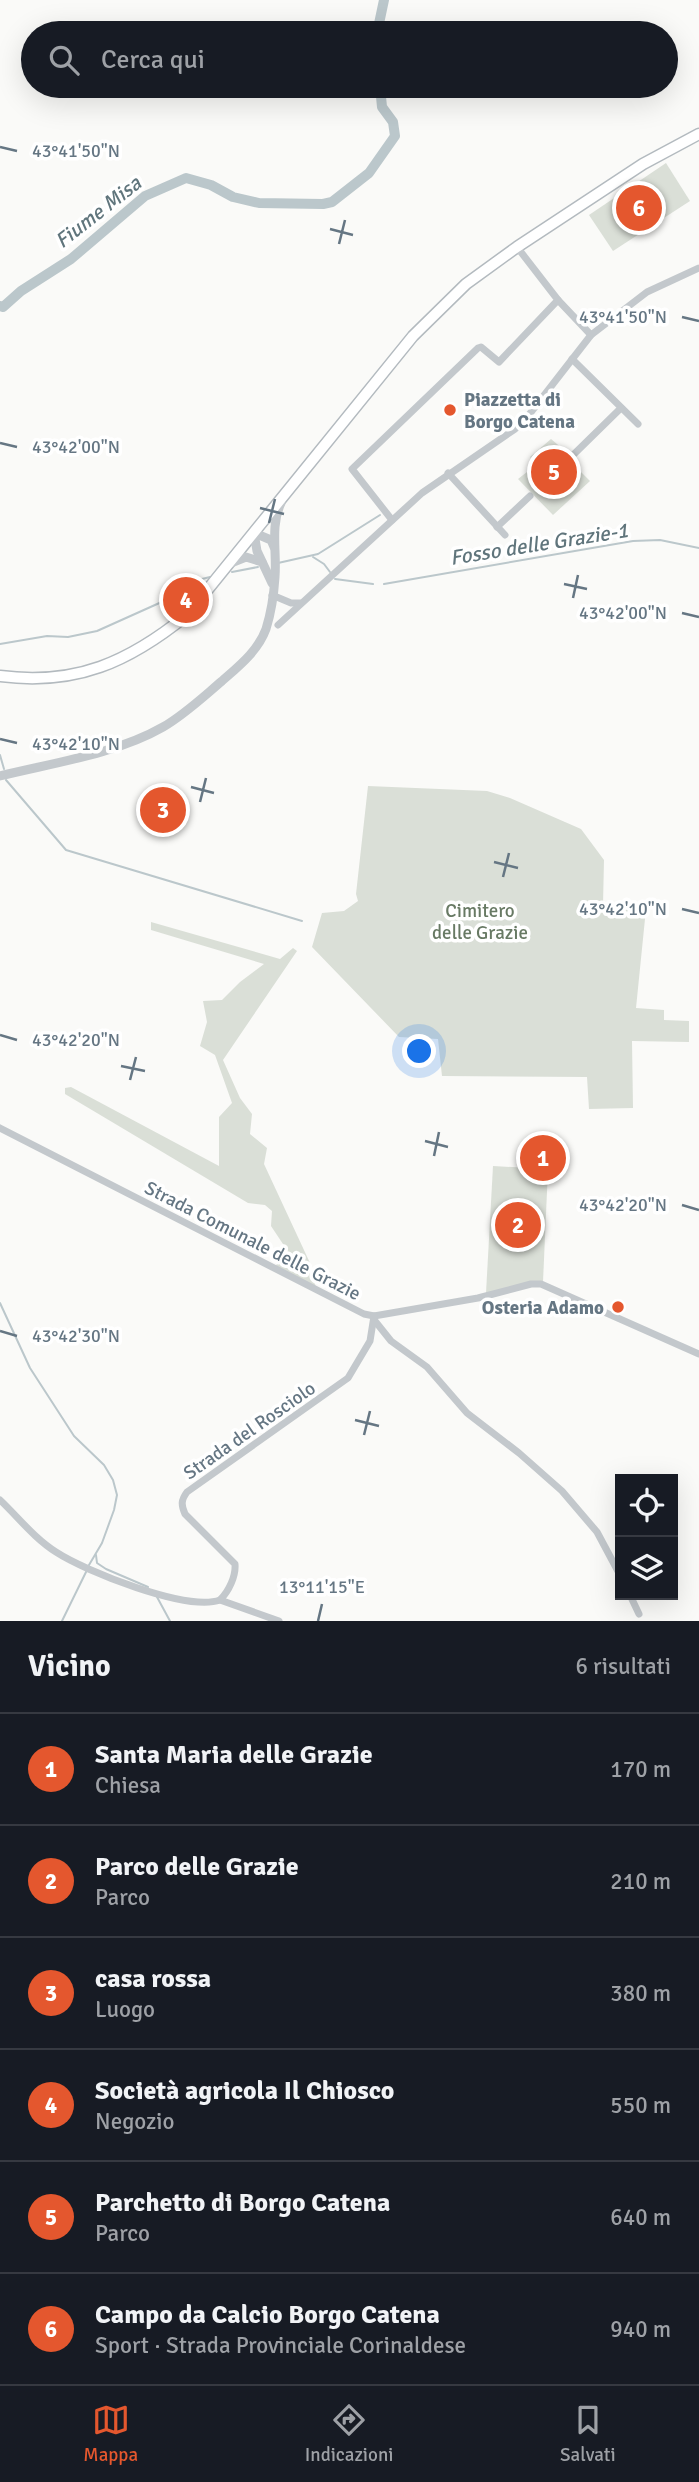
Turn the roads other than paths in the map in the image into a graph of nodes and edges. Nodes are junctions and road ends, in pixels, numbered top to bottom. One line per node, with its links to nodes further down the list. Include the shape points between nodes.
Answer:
1 (699, 134): 2 (main road, via 643,164)
2 (517, 247): 4 (street); 11 (main road, via 466,284 414,336)
3 (699, 268): 5 (street, via 647,292)
4 (558, 300): 5 (street); 13 (street, via 499,362 478,348 352,469)
5 (591, 335): 6 (street)
6 (572, 359): 7 (street); 10 (street, via 521,423)
7 (621, 408): 8 (street); 9 (street)
8 (638, 424)
9 (570, 458)
10 (449, 472): 13 (street); 14 (street)
11 (286, 492): 15 (main road); 17 (street, via 277,512)
12 (530, 496): 14 (street)
13 (393, 520): 21 (street)
14 (497, 527): 16 (street)
15 (254, 533): 17 (street, via 271,540); 18 (street); 19 (main road)
16 (505, 535)
17 (275, 548): 20 (street)
18 (262, 562): 19 (street, via 240,558); 20 (street, via 272,582)
19 (224, 568): 23 (main road, via 187,615 138,652 74,675)
20 (272, 595): 21 (street); 24 (street, via 260,643 244,662 165,726 123,744)
21 (300, 603): 22 (street)
22 (278, 625)
23 (0, 676)
24 (0, 776)
25 (0, 1129): 26 (street, Strada Comunale delle Grazie)
26 (375, 1318): 27 (street, Strada Comunale delle Grazie, via 541,1284); 29 (street, via 391,1341 427,1367 467,1413 562,1491 597,1532); 30 (street, Strada del Rosciolo, via 365,1352 348,1378 182,1498 185,1514 235,1564 232,1581)
27 (699, 1354)
28 (0, 1500): 30 (street, via 39,1540 75,1563 163,1596 203,1603)
29 (615, 1566)
30 (220, 1600): 33 (street)
31 (632, 1600): 32 (street)
32 (639, 1614)
33 (279, 1621)

